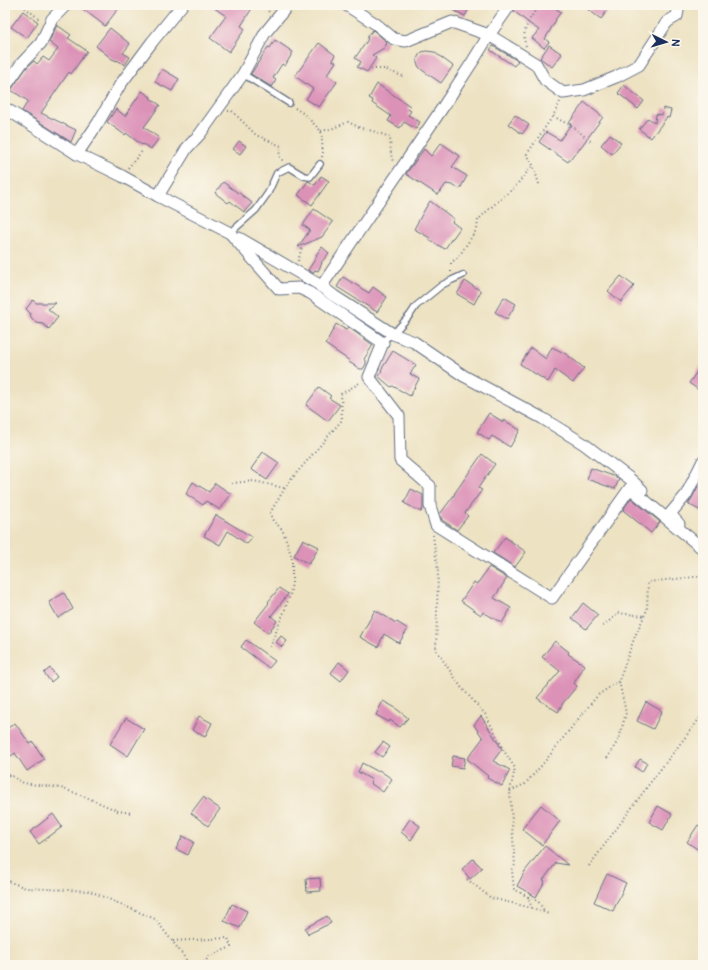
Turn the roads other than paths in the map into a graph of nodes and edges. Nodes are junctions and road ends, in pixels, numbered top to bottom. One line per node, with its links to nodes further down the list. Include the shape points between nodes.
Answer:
1 (66, 5): 9 (street, via 52,18 41,43 22,63)
2 (182, 5): 12 (street, via 120,85)
3 (288, 5): 8 (street, via 265,33)
4 (346, 5): 7 (street, via 394,39 406,41 452,22)
5 (510, 5): 7 (street)
6 (679, 5): 7 (street, via 677,16 667,22 639,65 584,90 563,93 546,80 536,64)
7 (489, 35): 17 (street)
8 (243, 74): 10 (lane); 14 (street, via 187,148)
9 (5, 87)
10 (289, 103)
11 (5, 108): 12 (street)
12 (77, 154): 14 (street)
13 (320, 164): 15 (lane, via 310,177 289,167 277,173 268,193 256,210)
14 (158, 196): 15 (street)
15 (230, 233): 17 (street); 19 (street, via 279,289 299,288 310,293)
16 (463, 275): 18 (lane, via 442,285 416,306)
17 (321, 287): 18 (street)
18 (393, 334): 19 (lane); 21 (street, via 414,342 464,376 584,444 629,478)
19 (383, 343): 22 (street, via 368,377 399,416 400,460 430,486 430,506 436,525 552,598 630,488)
20 (703, 461): 21 (street, via 686,495)
21 (670, 514): 22 (street)
22 (702, 549)

